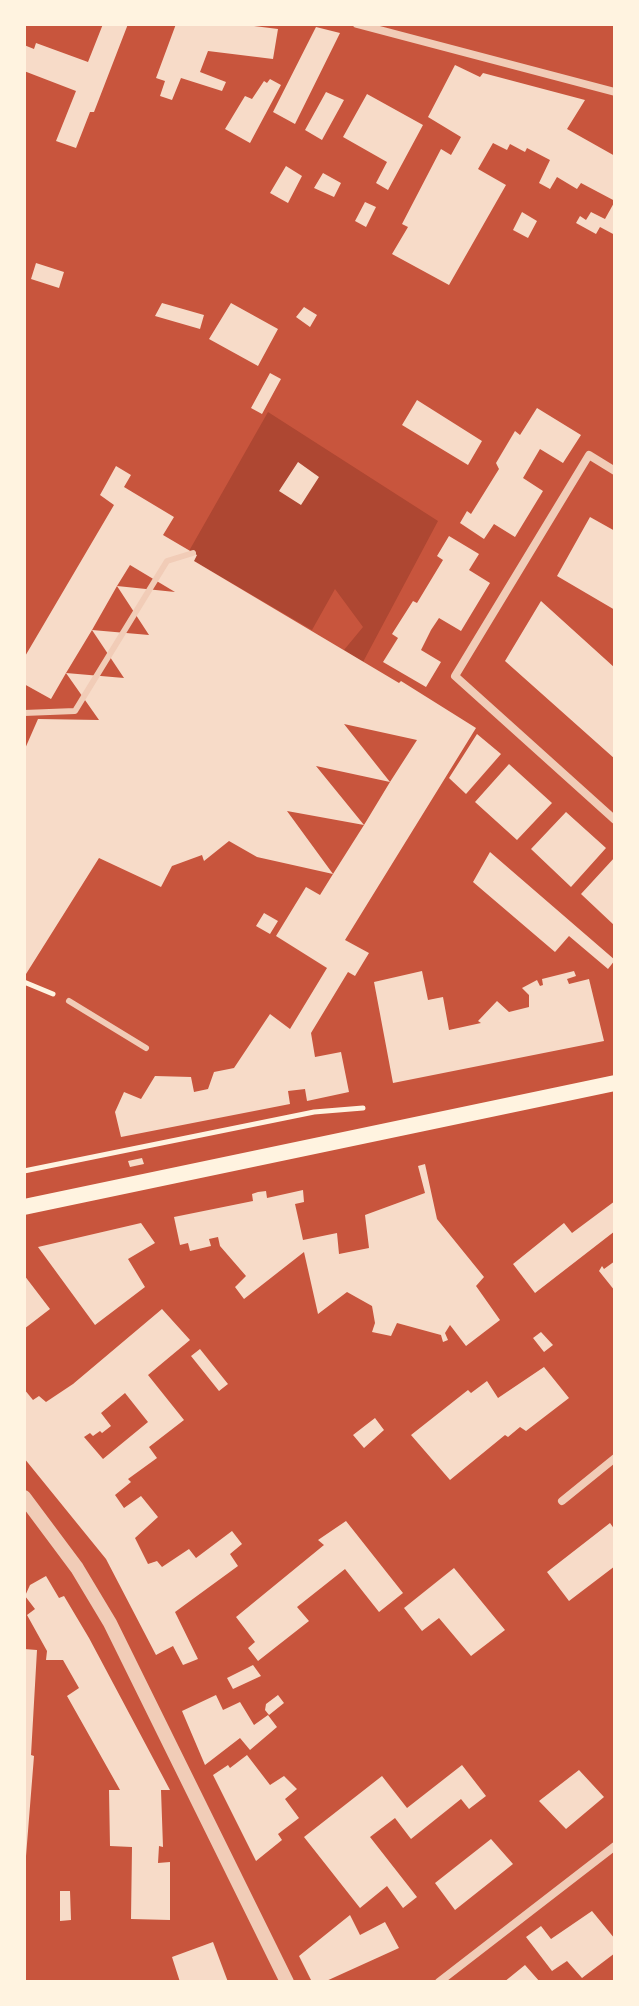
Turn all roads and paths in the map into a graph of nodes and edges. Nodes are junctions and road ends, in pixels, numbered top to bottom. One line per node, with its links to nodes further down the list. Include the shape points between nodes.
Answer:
1 (357, 24): 2 (street)
2 (615, 92)
3 (615, 471): 6 (street, via 589,455 455,676)
4 (193, 553): 5 (lane, via 167,561 75,711)
5 (24, 713)
6 (615, 820)
7 (24, 982): 8 (path)
8 (69, 1001): 9 (lane)
9 (146, 1048)
10 (615, 1083): 13 (main road)
11 (368, 1108): 12 (path, via 314,1112)
12 (24, 1171)
13 (24, 1207)
14 (615, 1458): 16 (street)
15 (24, 1497): 18 (street, via 110,1623)
16 (562, 1501)
17 (615, 1846): 19 (street)
18 (287, 1982)
19 (439, 1982)

